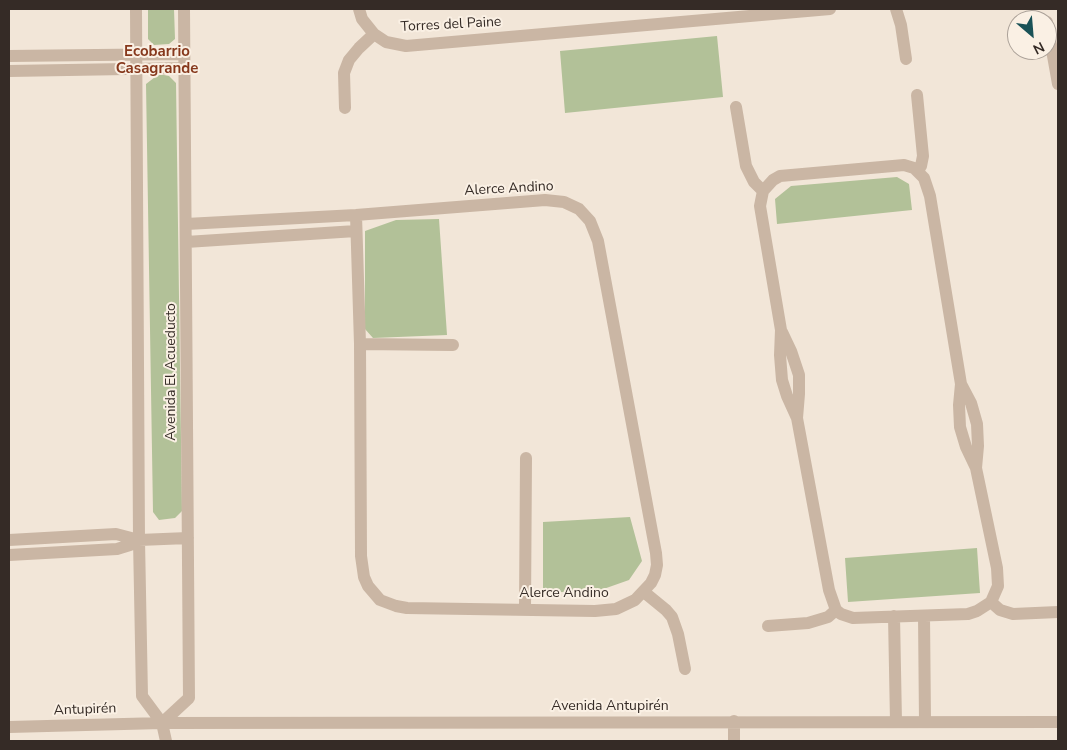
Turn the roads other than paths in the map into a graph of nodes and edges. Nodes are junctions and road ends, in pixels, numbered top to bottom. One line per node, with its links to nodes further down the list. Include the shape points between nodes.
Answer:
1 (136, 9): 7 (street)
2 (184, 9): 8 (street, Avenida El Acueducto)
3 (359, 9): 6 (street, via 362,19)
4 (830, 9): 6 (street, Torres del Paine, via 406,46 386,42)
5 (896, 9): 10 (street)
6 (374, 34): 18 (street, via 349,60 344,73)
7 (137, 54): 8 (street); 9 (street); 13 (street)
8 (184, 54): 12 (street, Avenida El Acueducto)
9 (9, 56)
10 (906, 59)
11 (1054, 60): 15 (street)
12 (184, 68): 13 (street); 22 (street, Avenida El Acueducto)
13 (137, 70): 14 (street); 32 (street)
14 (9, 71)
15 (1058, 84)
16 (917, 95): 19 (street, via 923,156)
17 (736, 107): 20 (street, via 746,166)
18 (345, 108)
19 (918, 171): 20 (street, via 904,165 786,175 773,180); 27 (street, via 930,196)
20 (763, 191): 37 (street, via 760,206 781,330 782,380 797,418 829,590)
21 (356, 215): 22 (street, Alerce Andino); 23 (street, Alerce Andino); 34 (street, Alerce Andino, via 545,200 572,204 585,214 598,241 656,553 655,575)
22 (186, 224): 24 (street, Avenida El Acueducto)
23 (356, 231): 24 (street); 25 (street, Alerce Andino)
24 (186, 242): 30 (street, Avenida El Acueducto)
25 (360, 344): 26 (street); 36 (street, Alerce Andino, via 361,556 368,586 380,600 396,606)
26 (453, 345)
27 (961, 384): 29 (street, via 960,427); 29 (street, via 978,424)
28 (526, 458): 36 (street)
29 (976, 468): 35 (street, via 998,573 998,586)
30 (188, 538): 32 (street); 47 (street, Avenida El Acueducto, via 189,698)
31 (9, 540): 32 (street, via 116,534)
32 (139, 540): 33 (street, via 117,548); 47 (street, via 142,696)
33 (9, 555)
34 (644, 592): 36 (street, Alerce Andino, via 625,606 608,610); 42 (street, via 672,617)
35 (990, 602): 38 (street, via 1013,614); 40 (street, via 977,612 968,614)
36 (524, 610)
37 (836, 610): 39 (street, via 853,618); 41 (street, via 808,623)
38 (1058, 612)
39 (894, 616): 40 (street); 44 (street)
40 (924, 616): 45 (street)
41 (768, 626)
42 (684, 669)
43 (734, 722): 44 (street, Avenida Antupirén); 47 (street, Avenida Antupirén); 50 (street)
44 (896, 722): 45 (street, Avenida Antupirén)
45 (925, 722): 46 (street, Avenida Antupirén)
46 (1058, 722)
47 (162, 723): 48 (street, Antupirén); 49 (street)
48 (9, 727)
49 (166, 741)
50 (734, 741)

